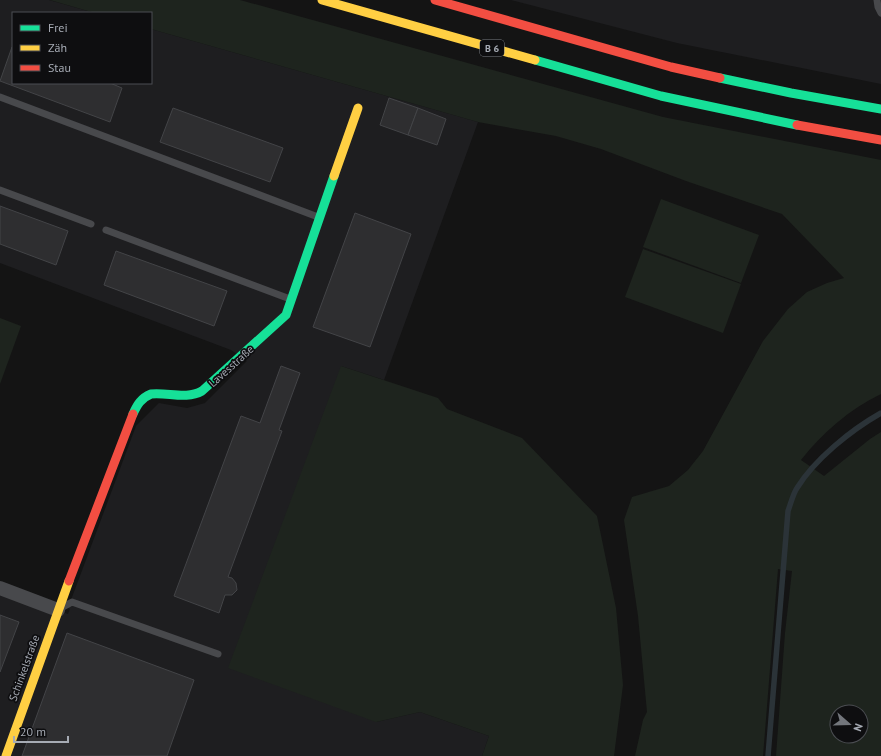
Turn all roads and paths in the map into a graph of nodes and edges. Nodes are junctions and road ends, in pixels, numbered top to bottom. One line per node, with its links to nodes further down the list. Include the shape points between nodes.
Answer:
1 (322, 0): 8 (main road, B 6, via 661,96 783,123)
2 (435, 0): 7 (main road, via 671,67 790,93)
3 (877, 0): 4 (lane)
4 (881, 13)
5 (0, 97): 10 (lane)
6 (358, 108): 10 (main road, Lavesstraße)
7 (881, 108)
8 (881, 140)
9 (0, 190): 11 (lane)
10 (320, 218): 13 (main road, Lavesstraße)
11 (91, 224)
12 (106, 230): 13 (lane)
13 (292, 300): 15 (main road, Lavesstraße, via 286,315 201,392 192,395 146,396 137,405)
14 (0, 588): 15 (street)
15 (58, 610): 16 (lane, via 72,602); 17 (main road, Schinkelstraße)
16 (218, 654)
17 (6, 756)

